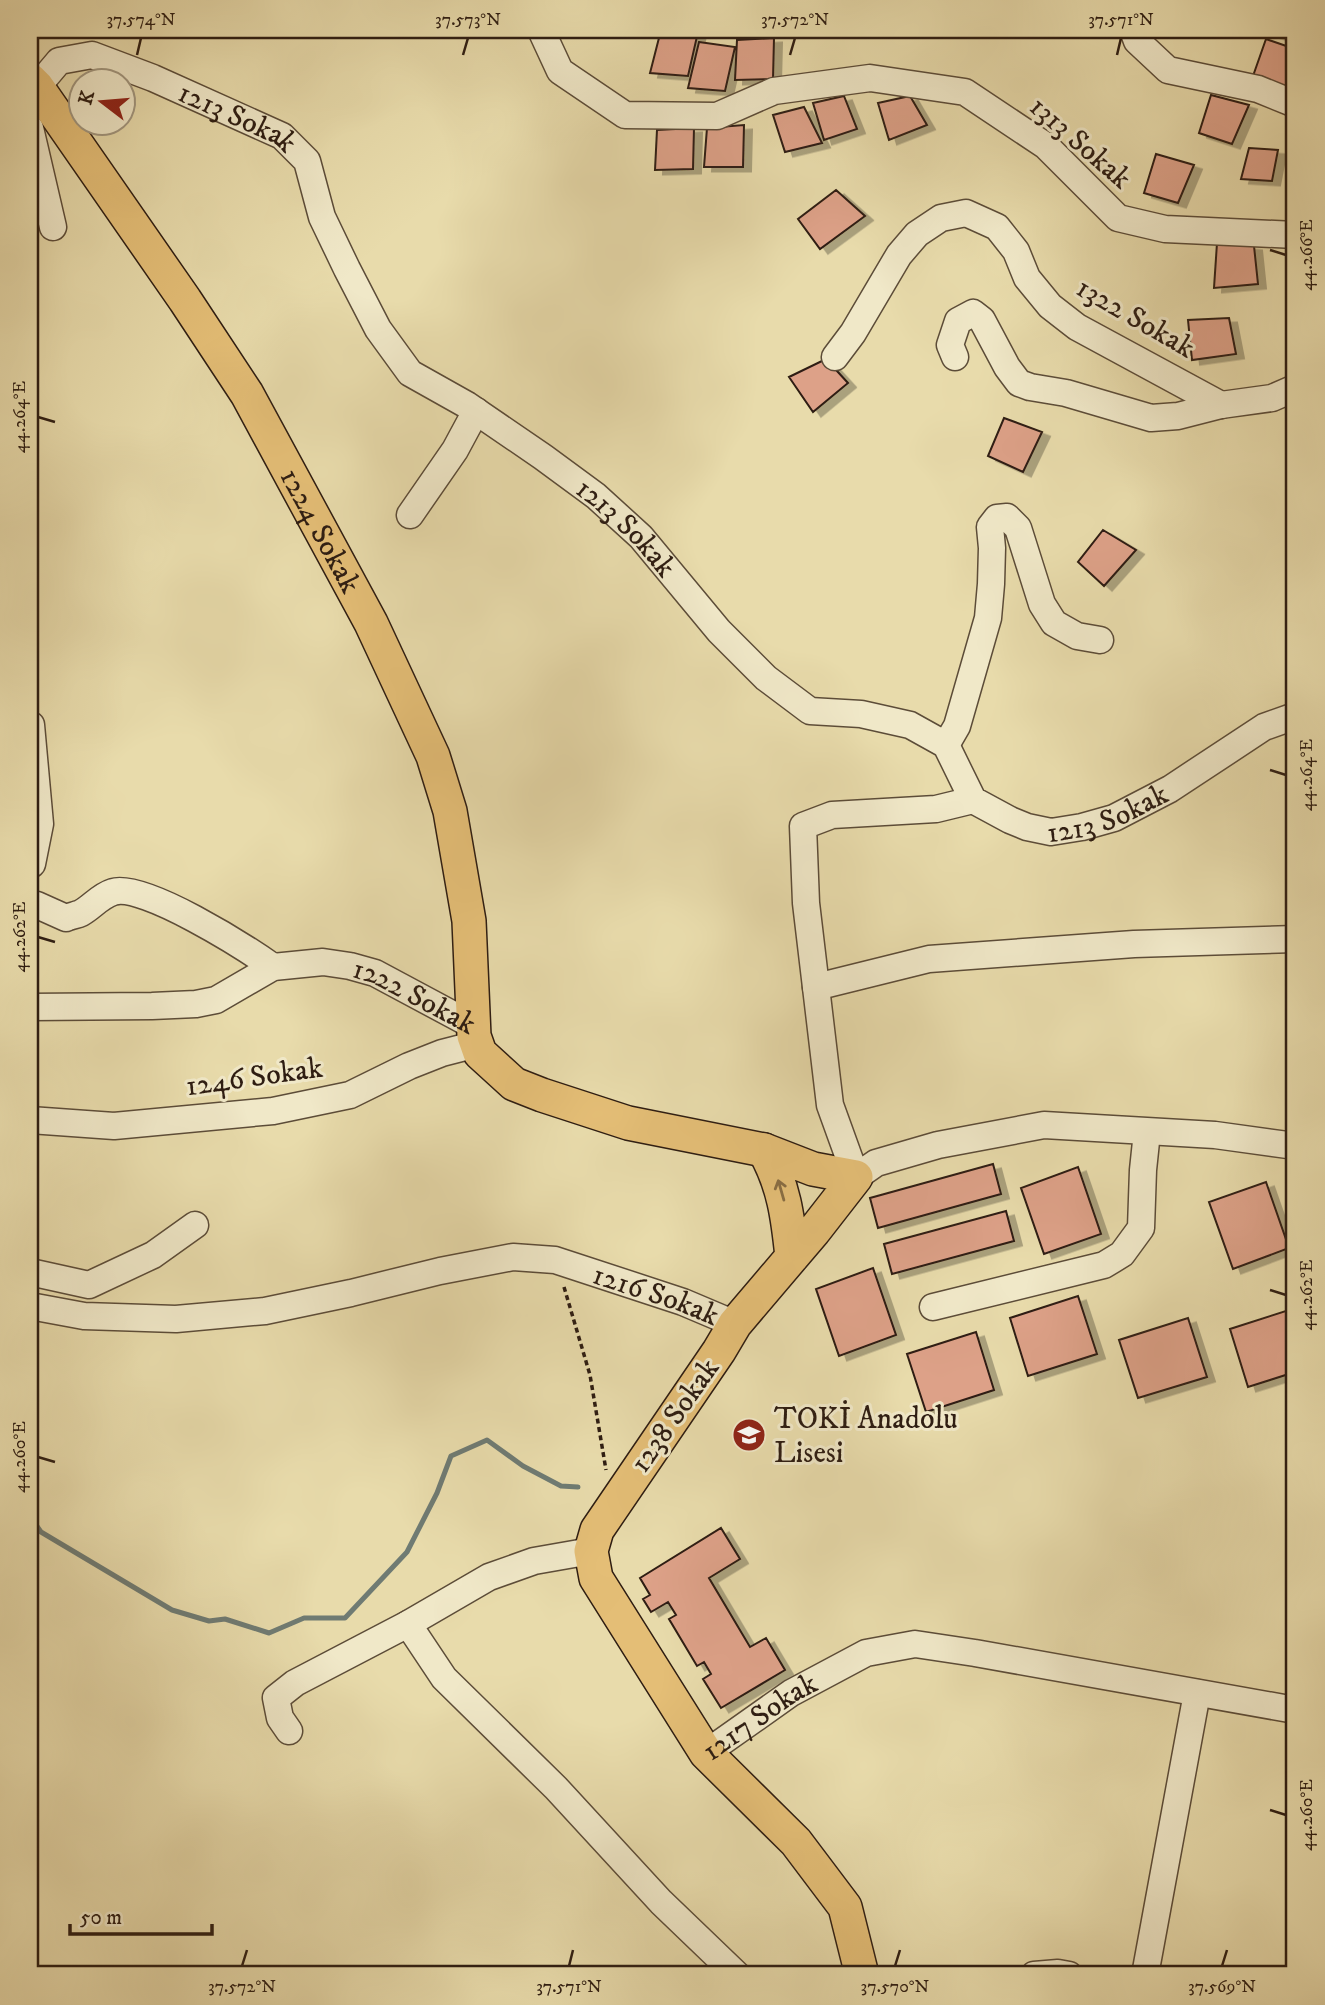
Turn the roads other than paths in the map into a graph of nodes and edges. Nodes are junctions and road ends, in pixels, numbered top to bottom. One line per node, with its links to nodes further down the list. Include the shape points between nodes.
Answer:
1 (541, 30): 7 (street, 1313 Sokak, via 560,72 625,115 717,116 774,91 870,78 965,92 1046,146 1118,218 1165,229)
2 (1133, 30): 4 (street, via 1137,41 1168,70 1258,89)
3 (34, 84): 12 (street, 1213 Sokak, via 60,61 92,55 282,136 307,160 322,217 378,329 410,373); 25 (main road, 1224 Sokak, via 247,394 371,623 416,719 450,811 469,921)
4 (1295, 104)
5 (30, 128): 6 (street)
6 (53, 227)
7 (1295, 235)
8 (955, 357): 11 (street, via 950,345 958,321 973,313 982,320 1019,383 1151,418)
9 (835, 358): 11 (street, 1322 Sokak, via 917,234 941,218 966,213 997,227 1016,251 1027,278 1050,306 1077,327)
10 (1295, 388): 11 (street, via 1272,398)
11 (1221, 405)
12 (476, 411): 13 (street); 17 (street, 1213 Sokak, via 596,496 641,537 719,631 766,678 810,711 861,714 910,725)
13 (410, 515)
14 (1100, 640): 17 (street, via 1077,636 1054,622 1042,604 1018,528 1007,517 997,518 990,527 988,618 957,726)
15 (1295, 716): 18 (street, 1213 Sokak, via 1264,727 1170,789 1114,818 1082,827 1051,831 1027,827)
16 (31, 725): 19 (street, via 40,824)
17 (946, 745): 18 (street)
18 (973, 800): 23 (street, via 936,809 832,816 803,826)
19 (30, 864)
20 (37, 905): 22 (street, via 66,918 114,891 132,891 209,927)
21 (1295, 939): 23 (street, via 1134,944 929,959)
22 (273, 967): 24 (street, 1222 Sokak, via 216,1000 196,1004); 25 (street, 1222 Sokak, via 323,962 374,973)
23 (816, 987): 30 (street, via 830,1105)
24 (30, 1007)
25 (476, 1035): 26 (street, 1246 Sokak, via 350,1095 273,1111 114,1126); 29 (main road, 1222 Sokak, via 480,1053 514,1084 628,1122)
26 (30, 1120)
27 (1147, 1132): 28 (street, 1216 Sokak); 30 (street, 1216 Sokak, via 1044,1125 938,1145 876,1163); 36 (street, via 1141,1228 1122,1254 1104,1265)
28 (1295, 1146)
29 (764, 1150): 30 (main road, 1222 Sokak, via 813,1169); 32 (main road, one-way to 29, via 787,1212 776,1171)
30 (856, 1177): 32 (main road, 1216 Sokak)
31 (195, 1225): 34 (street, via 153,1255)
32 (792, 1257): 38 (main road, 1216 Sokak)
33 (30, 1272): 34 (street)
34 (89, 1285): 37 (street)
35 (30, 1306): 37 (street, 1216 Sokak)
36 (933, 1307)
37 (84, 1315): 38 (street, 1216 Sokak, via 176,1319 265,1311 513,1257 555,1259)
38 (735, 1324): 39 (main road, 1238 Sokak, via 597,1530)
39 (591, 1551): 40 (street, via 534,1561 489,1577); 44 (main road, 1217 Sokak, via 596,1578)
40 (408, 1624): 43 (street, via 295,1683 276,1698 280,1718); 45 (street, via 444,1678)
41 (1197, 1693): 42 (street, 1217 Sokak); 44 (street, 1217 Sokak, via 915,1644 866,1653 791,1693); 49 (street)
42 (1295, 1710)
43 (289, 1731)
44 (706, 1753): 46 (main road, via 796,1842 845,1907)
45 (737, 1975)
46 (862, 1975)
47 (1034, 1975): 48 (street)
48 (1069, 1975)
49 (1145, 1975)

